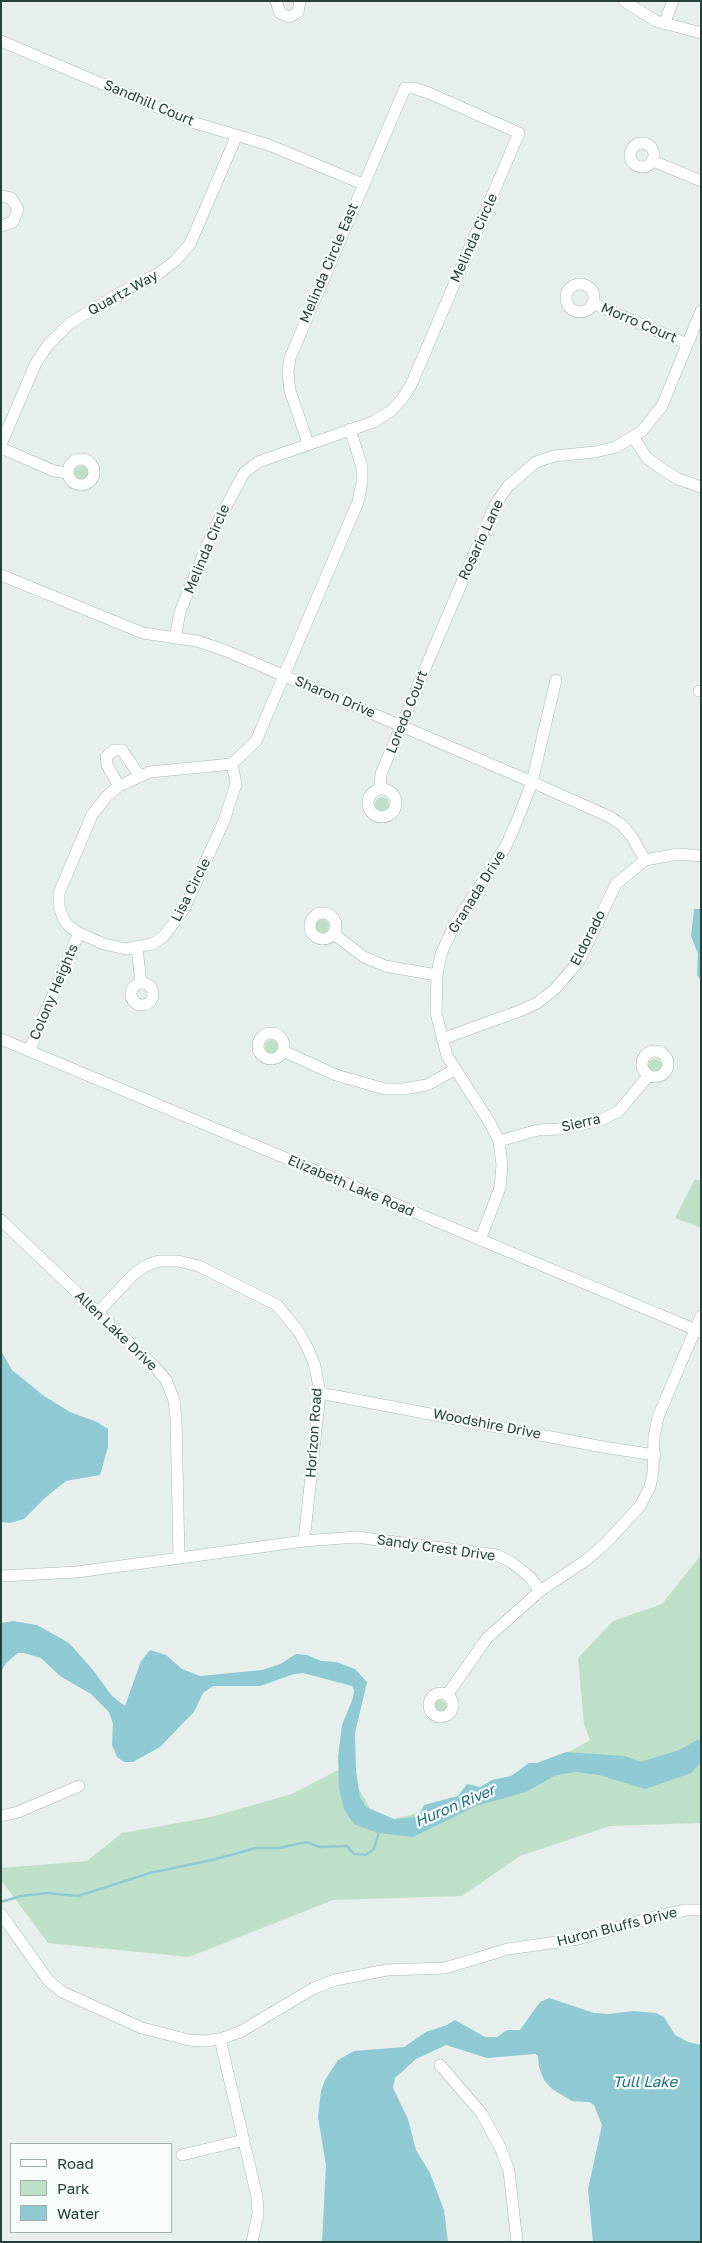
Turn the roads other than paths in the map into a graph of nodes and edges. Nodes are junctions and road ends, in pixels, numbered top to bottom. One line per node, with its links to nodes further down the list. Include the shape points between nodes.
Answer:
1 (276, 1): 2 (street, via 280,13 289,16 298,12)
2 (300, 1)
3 (624, 1): 5 (street)
4 (673, 1): 5 (street)
5 (664, 24): 6 (street)
6 (701, 33)
7 (1, 41): 9 (street, Sandhill Court, via 192,122)
8 (405, 88): 12 (street, Melinda Circle East); 18 (street, Melinda Circle, via 423,91 519,133 411,385 391,412)
9 (237, 135): 12 (street, Sandhill Court); 21 (street, Quartz Way, via 190,244 158,274 69,324 48,345 36,363)
10 (653, 161): 11 (street)
11 (701, 182)
12 (363, 184): 20 (street, Melinda Circle East, via 290,358 290,391)
13 (1, 196): 14 (street, via 11,198 18,209 13,222)
14 (1, 226)
15 (592, 303): 17 (street, Morro Court)
16 (701, 310): 17 (street, Rosario Lane)
17 (687, 344): 19 (street, Rosario Lane, via 662,406)
18 (350, 429): 20 (street, Melinda Circle); 28 (street, via 362,467 358,502)
19 (633, 437): 24 (street, via 647,458 659,468); 26 (street, Rosario Lane, via 616,447 554,456 536,462 508,486 495,505)
20 (308, 443): 27 (street, Melinda Circle, via 258,462 244,473 209,539 180,612)
21 (1, 444)
22 (1, 448): 23 (street, via 54,471)
23 (68, 473)
24 (701, 487)
25 (1, 575): 27 (street, Sharon Drive, via 143,633)
26 (438, 637): 30 (street, Loredo Court)
27 (175, 638): 28 (street, Sharon Drive, via 213,645)
28 (284, 676): 30 (street, Sharon Drive); 31 (street, via 256,741)
29 (556, 680): 33 (street, Granada Drive)
30 (401, 726): 33 (street, Sharon Drive); 35 (street, Loredo Court, via 381,774)
31 (232, 764): 32 (street, Lisa Circle); 40 (street, Lisa Circle, via 236,784 233,796 184,908 163,937)
32 (139, 775): 34 (street, Lisa Circle); 34 (street, via 122,750 114,750 106,757 107,765)
33 (532, 782): 37 (street, Sharon Drive, via 622,825); 41 (street, Granada Drive, via 506,846 454,926 441,954)
34 (119, 786): 38 (street, Lisa Circle, via 92,815 59,893 59,907 64,920)
35 (380, 789)
36 (701, 856): 37 (street, Eldorado, via 678,854)
37 (645, 860): 44 (street, Eldorado, via 616,884 579,961 555,989 522,1010)
38 (79, 933): 40 (street, Lisa Circle, via 104,944); 45 (street, Colony Heights)
39 (334, 934): 41 (street, via 364,957 385,966)
40 (137, 948): 42 (street)
41 (437, 975): 44 (street, Granada Drive, via 436,1013)
42 (141, 983)
43 (1, 1039): 45 (street, Elizabeth Lake Road)
44 (442, 1039): 47 (street, Granada Drive)
45 (29, 1051): 51 (street, Elizabeth Lake Road)
46 (283, 1051): 47 (street, via 336,1075 385,1089 403,1090 427,1084)
47 (454, 1070): 49 (street, Granada Drive, via 490,1123)
48 (648, 1076): 49 (street, Sierra, via 619,1111 602,1120 538,1130)
49 (498, 1141): 51 (street, Granada Drive, via 502,1164 500,1188)
50 (1, 1220): 52 (street, Allen Lake Drive)
51 (480, 1240): 54 (street, Elizabeth Lake Road)
52 (98, 1312): 55 (street, Horizon Road, via 145,1266 159,1261 199,1266 277,1305 299,1332 309,1351); 58 (street, Allen Lake Drive, via 154,1366 166,1380 174,1400)
53 (701, 1316): 54 (street)
54 (698, 1331): 56 (street, via 658,1417)
55 (320, 1392): 56 (street, Woodshire Drive); 57 (street, Horizon Road)
56 (654, 1455): 60 (street, via 650,1487 640,1506 585,1561)
57 (304, 1541): 58 (street, Sandy Crest Drive); 60 (street, Sandy Crest Drive, via 379,1539 497,1555 530,1577)
58 (179, 1558): 59 (street, Sandy Crest Drive, via 77,1572)
59 (1, 1576)
60 (540, 1591): 61 (street, via 487,1638)
61 (447, 1695)
62 (79, 1786): 63 (street)
63 (1, 1816)
64 (701, 1910): 66 (street, Huron Bluffs Drive, via 661,1915 578,1939 508,1950 445,1968 387,1970 334,1980 314,1988 248,2028)
65 (1, 1914): 66 (street, Huron Bluffs Drive, via 48,1980 75,2000 165,2035 189,2040)
66 (220, 2039): 68 (street)
67 (440, 2064): 71 (street, via 482,2114 500,2147 509,2171)
68 (244, 2140): 69 (street); 70 (street, via 257,2197 258,2214)
69 (182, 2155)
70 (252, 2242)
71 (517, 2242)

